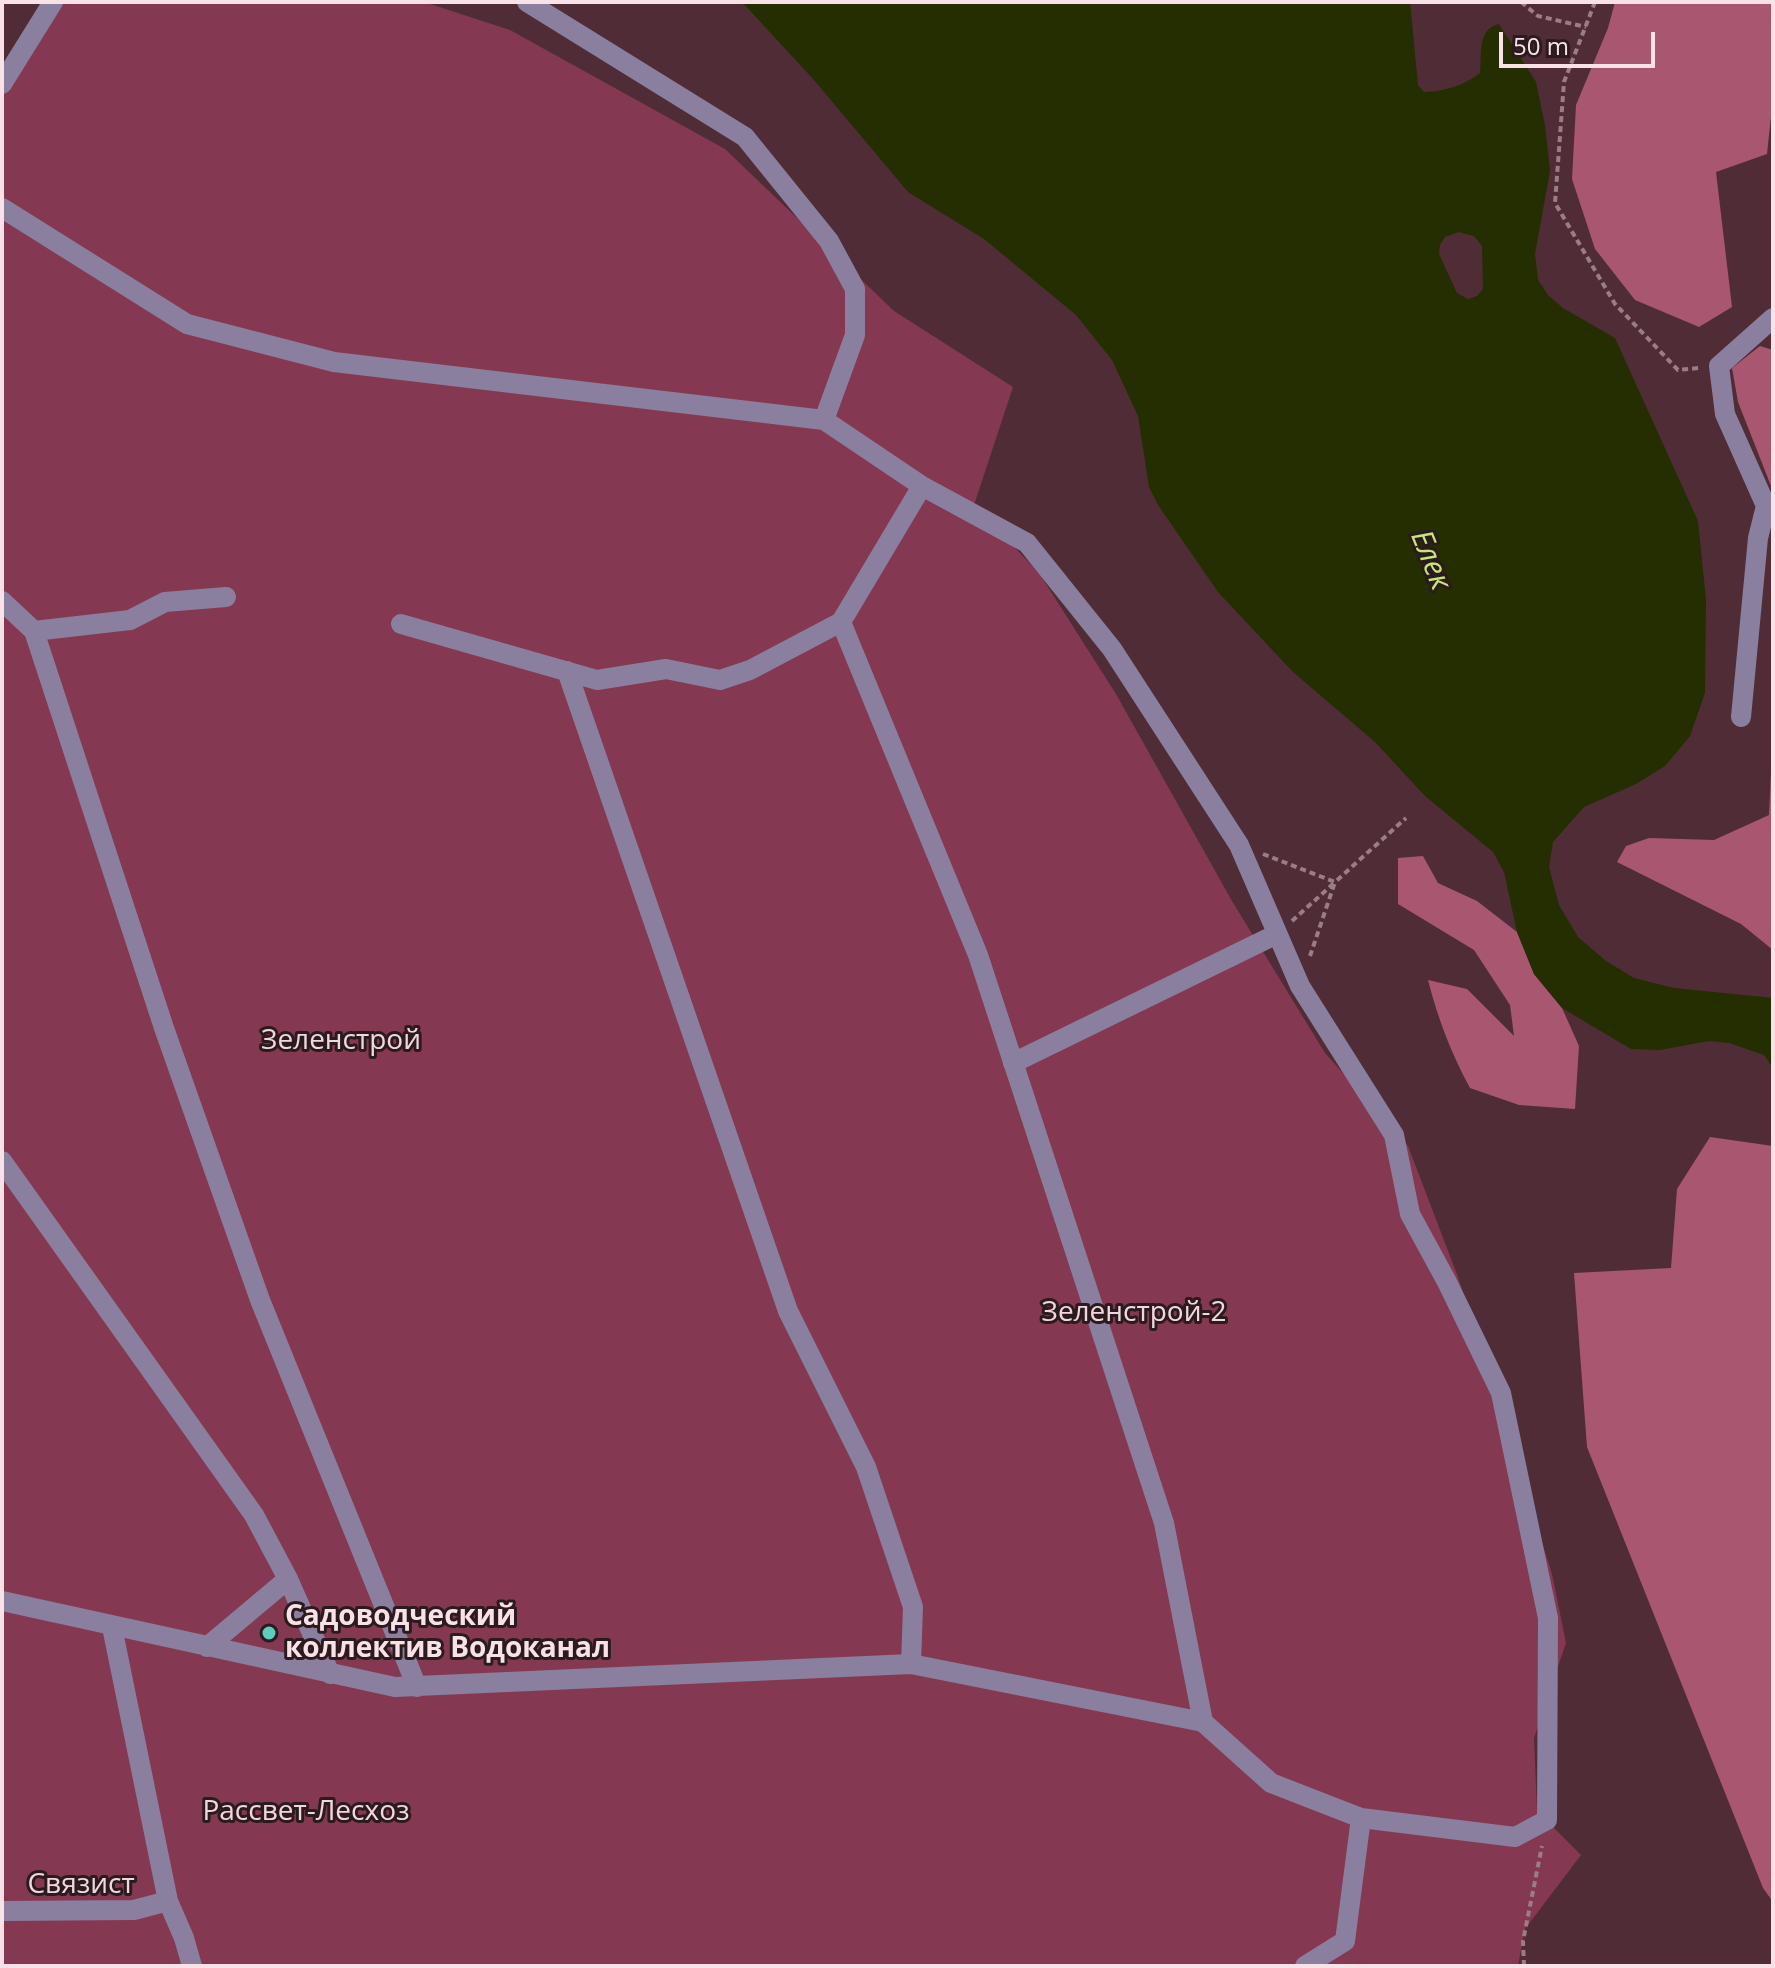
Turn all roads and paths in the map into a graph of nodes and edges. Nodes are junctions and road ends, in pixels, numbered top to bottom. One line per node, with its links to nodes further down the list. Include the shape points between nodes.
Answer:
1 (53, 2): 6 (lane)
2 (527, 2): 10 (lane, via 745,137 829,241 855,289 855,335)
3 (1521, 2): 5 (path, via 1538,16)
4 (1595, 2): 5 (path)
5 (1586, 27): 9 (path, via 1564,82 1555,203 1615,304 1678,370)
6 (2, 84)
7 (2, 208): 10 (lane, via 187,324 202,328 334,362)
8 (1773, 318): 9 (lane)
9 (1719, 366): 18 (lane, via 1725,414 1766,506 1758,538)
10 (824, 420): 11 (lane)
11 (922, 486): 14 (lane); 20 (lane, via 1027,543 1112,649)
12 (226, 597): 16 (lane, via 165,602 130,620)
13 (2, 601): 16 (lane)
14 (841, 622): 17 (lane, via 720,680 666,669 597,680); 24 (lane, via 978,955)
15 (401, 624): 17 (lane)
16 (34, 631): 32 (lane, via 260,1300)
17 (567, 671): 30 (lane, via 788,1311 866,1467 913,1607)
18 (1741, 717)
19 (1406, 818): 21 (path)
20 (1239, 845): 21 (path); 22 (lane)
21 (1335, 882): 22 (path); 23 (path)
22 (1277, 934): 23 (lane); 24 (lane)
23 (1300, 986): 35 (lane, via 1394,1135 1410,1214 1501,1393 1548,1618)
24 (1013, 1063): 33 (lane, via 1164,1523)
25 (2, 1161): 26 (lane, via 254,1515)
26 (288, 1579): 29 (lane); 31 (lane)
27 (2, 1601): 28 (lane)
28 (112, 1627): 29 (lane); 36 (lane)
29 (207, 1647): 31 (lane)
30 (911, 1664): 32 (lane); 33 (lane)
31 (330, 1674): 32 (lane)
32 (417, 1687)
33 (1203, 1722): 34 (lane, via 1271,1783)
34 (1361, 1818): 35 (lane, via 1515,1837); 39 (lane, via 1345,1941)
35 (1547, 1820): 40 (path, via 1523,1941)
36 (168, 1901): 37 (lane, via 134,1910); 38 (lane)
37 (2, 1911)
38 (192, 1966)
39 (1305, 1966)
40 (1524, 1966)

